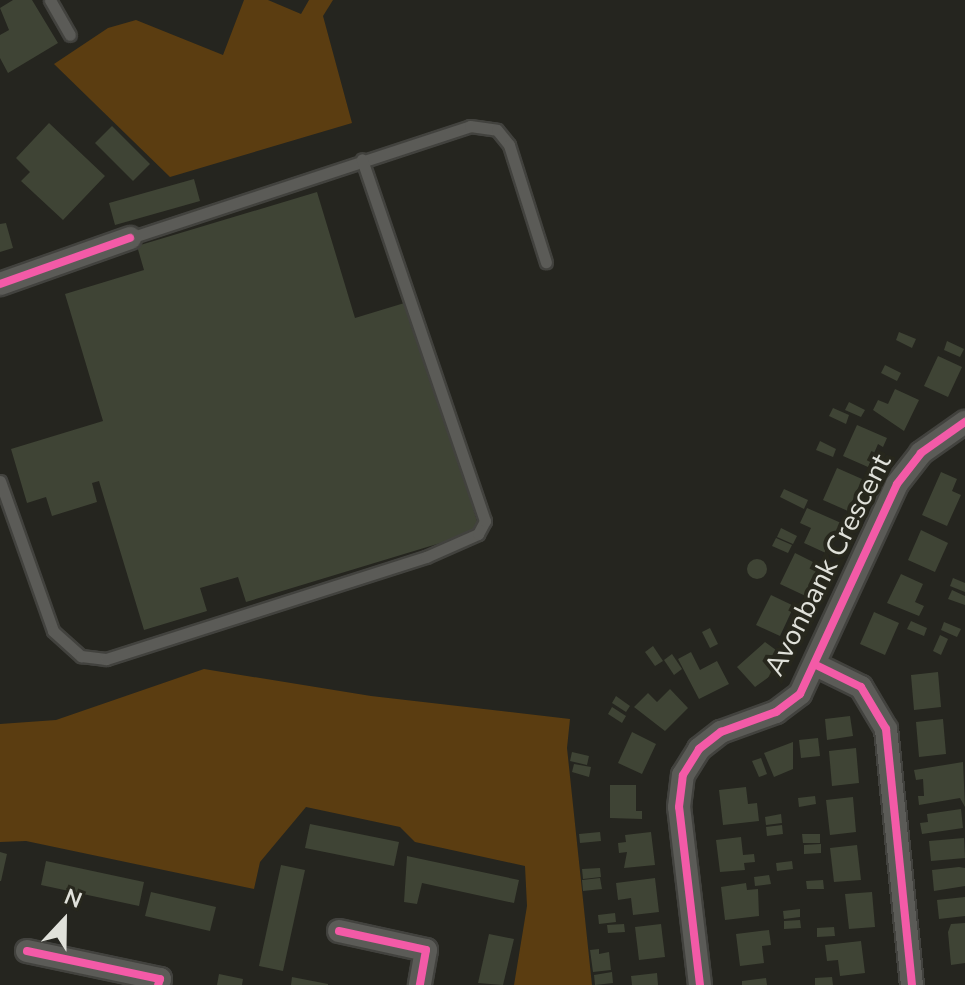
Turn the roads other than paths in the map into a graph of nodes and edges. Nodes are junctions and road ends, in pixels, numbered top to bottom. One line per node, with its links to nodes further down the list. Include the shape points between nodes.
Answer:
1 (50, 0): 2 (lane)
2 (70, 35)
3 (362, 159): 4 (lane); 5 (lane, via 470,126 497,130 509,145); 8 (lane, via 485,521 478,534 426,557 106,659 81,656 53,631)
4 (130, 238): 6 (street)
5 (546, 262)
6 (0, 284)
7 (965, 422): 9 (street, Avonbank Crescent, via 921,453 897,484)
8 (0, 481)
9 (816, 665): 14 (street, Avonbank Crescent, via 800,694 776,712 721,732 699,749 683,775 679,807); 15 (street, via 861,687 886,729)
10 (339, 931): 13 (street, via 426,950)
11 (27, 951): 12 (street, via 160,979)
12 (158, 985)
13 (420, 985)
14 (700, 985)
15 (912, 985)

